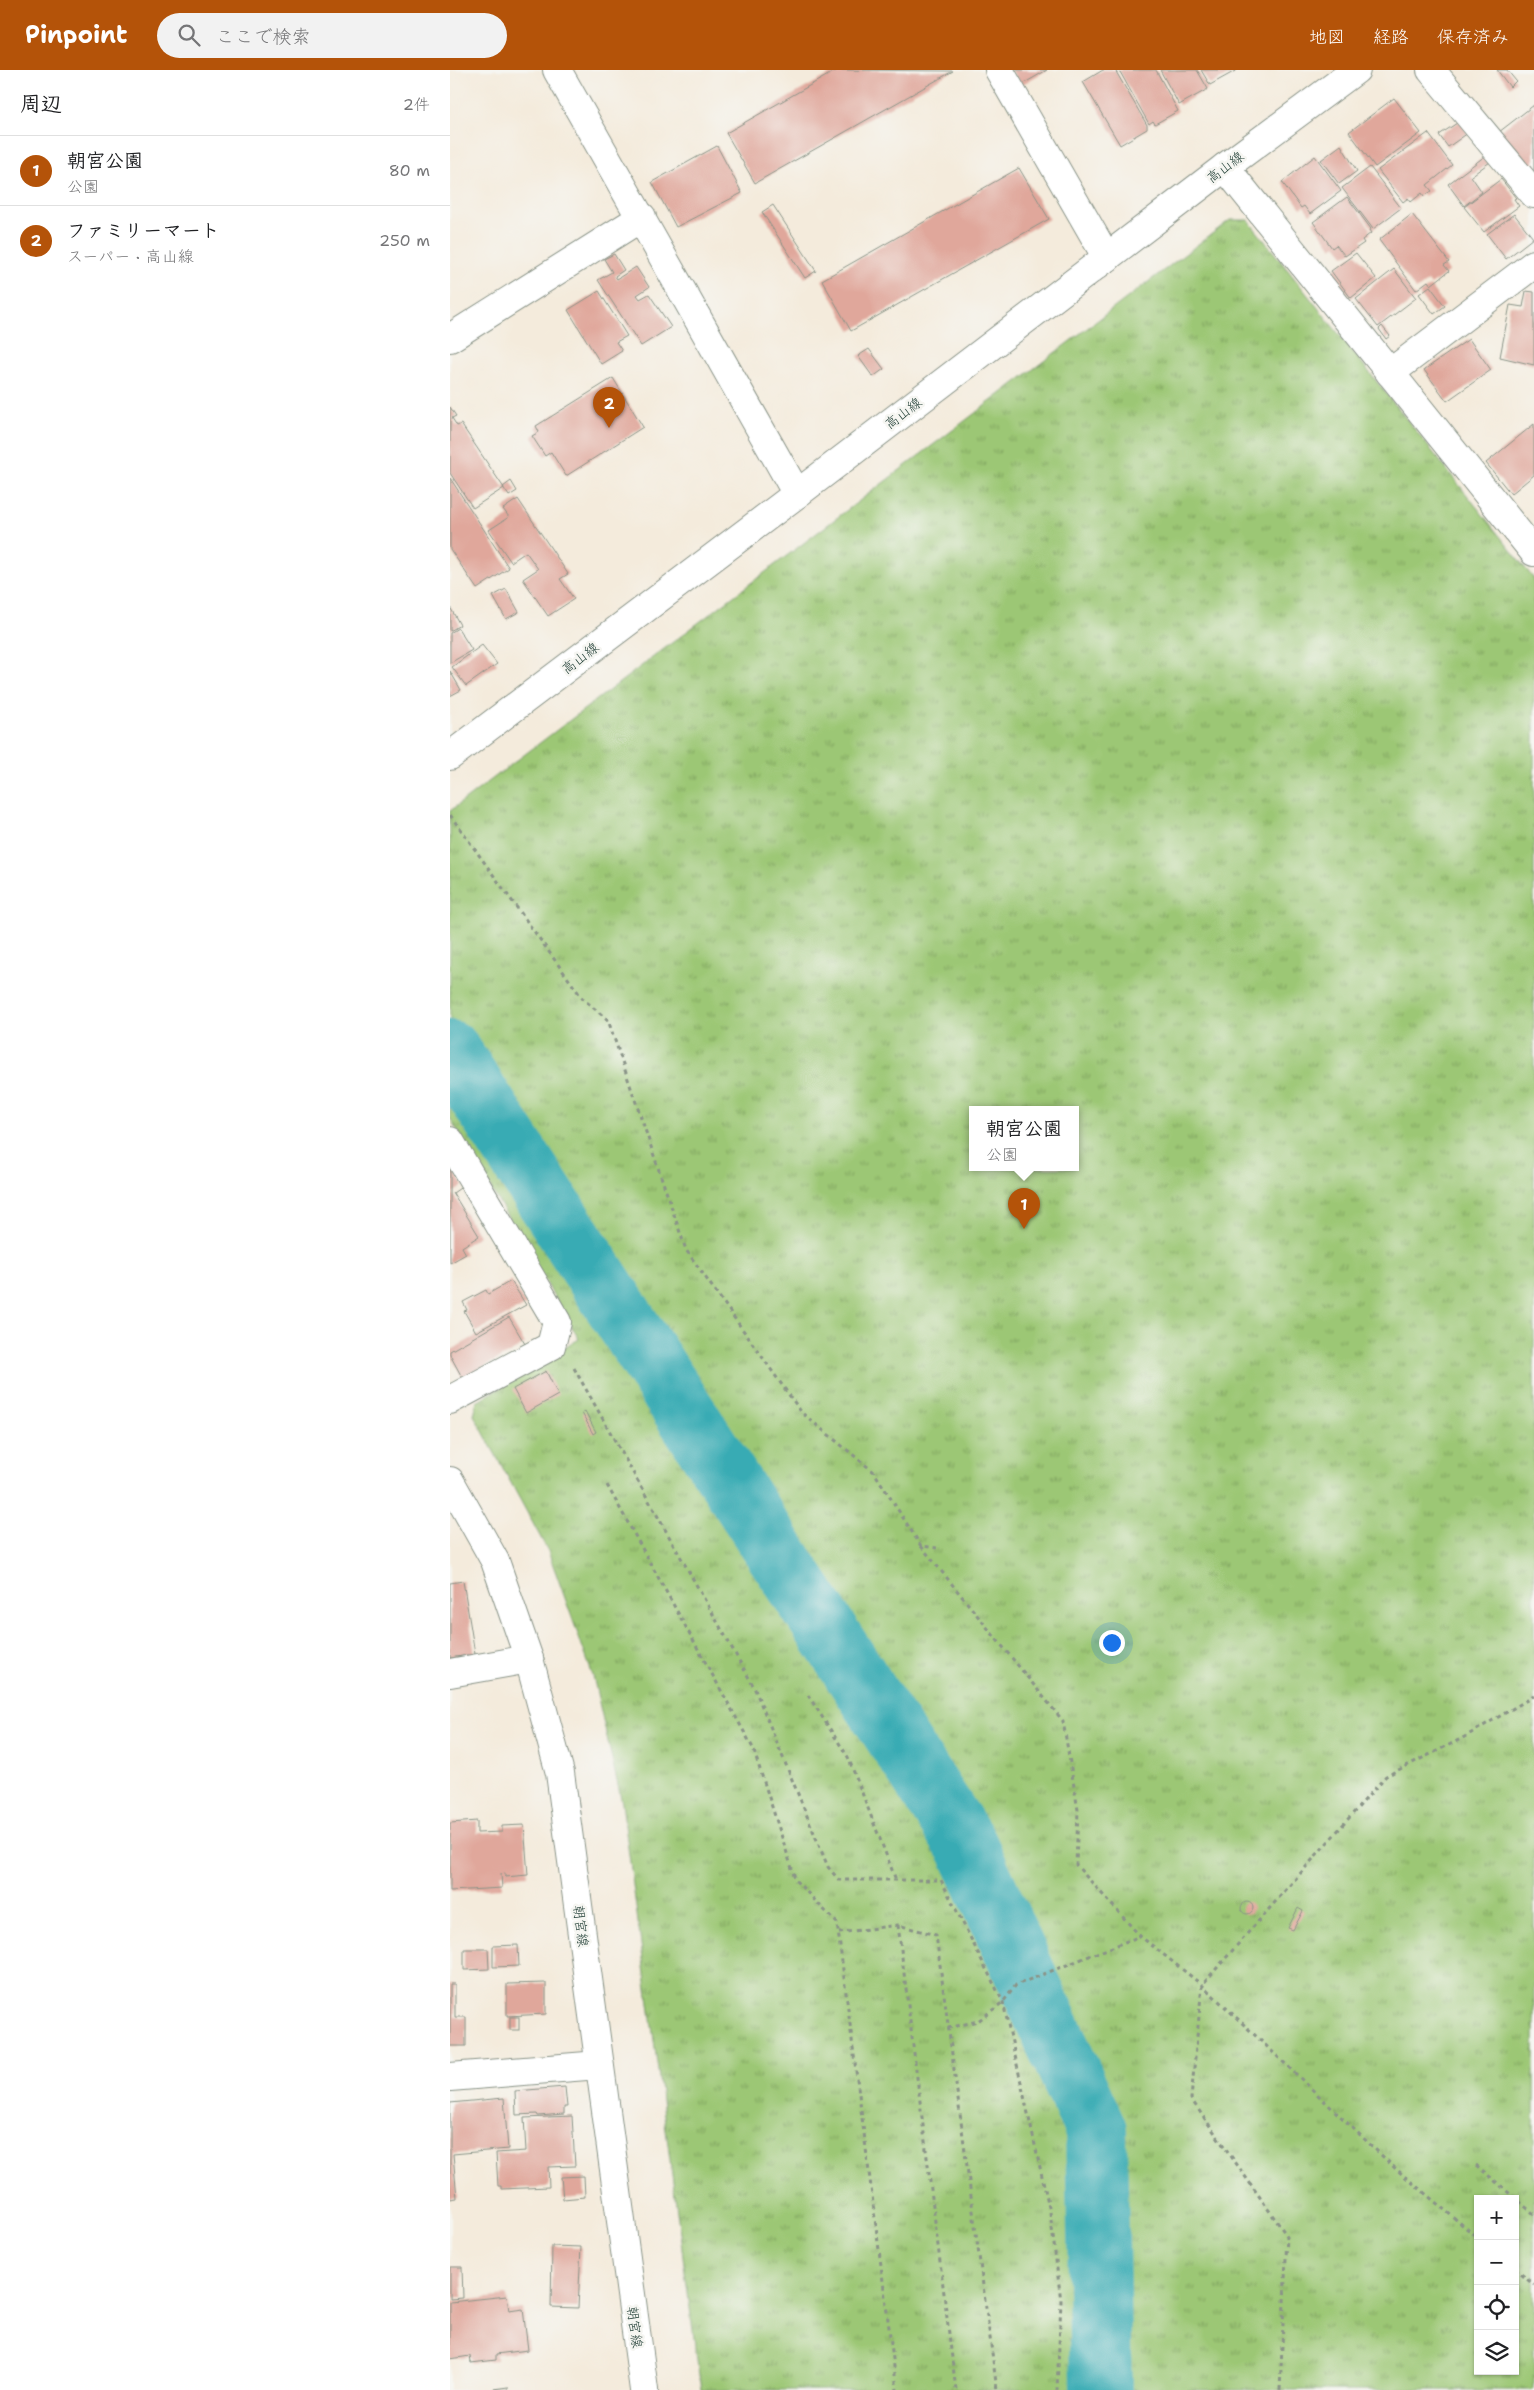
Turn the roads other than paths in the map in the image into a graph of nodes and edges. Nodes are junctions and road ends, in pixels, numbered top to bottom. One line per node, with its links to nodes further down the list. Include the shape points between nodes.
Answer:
1 (558, 70): 7 (street)
2 (999, 70): 8 (street)
3 (1356, 70): 5 (street, 高山線)
4 (1431, 70): 6 (street)
5 (1225, 167): 8 (street, 高山線); 11 (street)
6 (1534, 194)
7 (642, 217): 10 (street); 12 (street)
8 (1107, 258): 12 (street, 高山線)
9 (1534, 264): 11 (street)
10 (450, 338)
11 (1390, 373): 13 (street)
12 (797, 494): 14 (street, 高山線)
13 (1534, 552)
14 (450, 756)
15 (450, 1141): 16 (street, via 557,1322 551,1346)
16 (450, 1400)
17 (450, 1481): 18 (street, 朝宮線, via 495,1561)
18 (529, 1659): 19 (street); 20 (street, 朝宮線, via 560,1773)
19 (450, 1672)
20 (599, 2065): 21 (street); 22 (street, 朝宮線)
21 (450, 2077)
22 (644, 2390)

